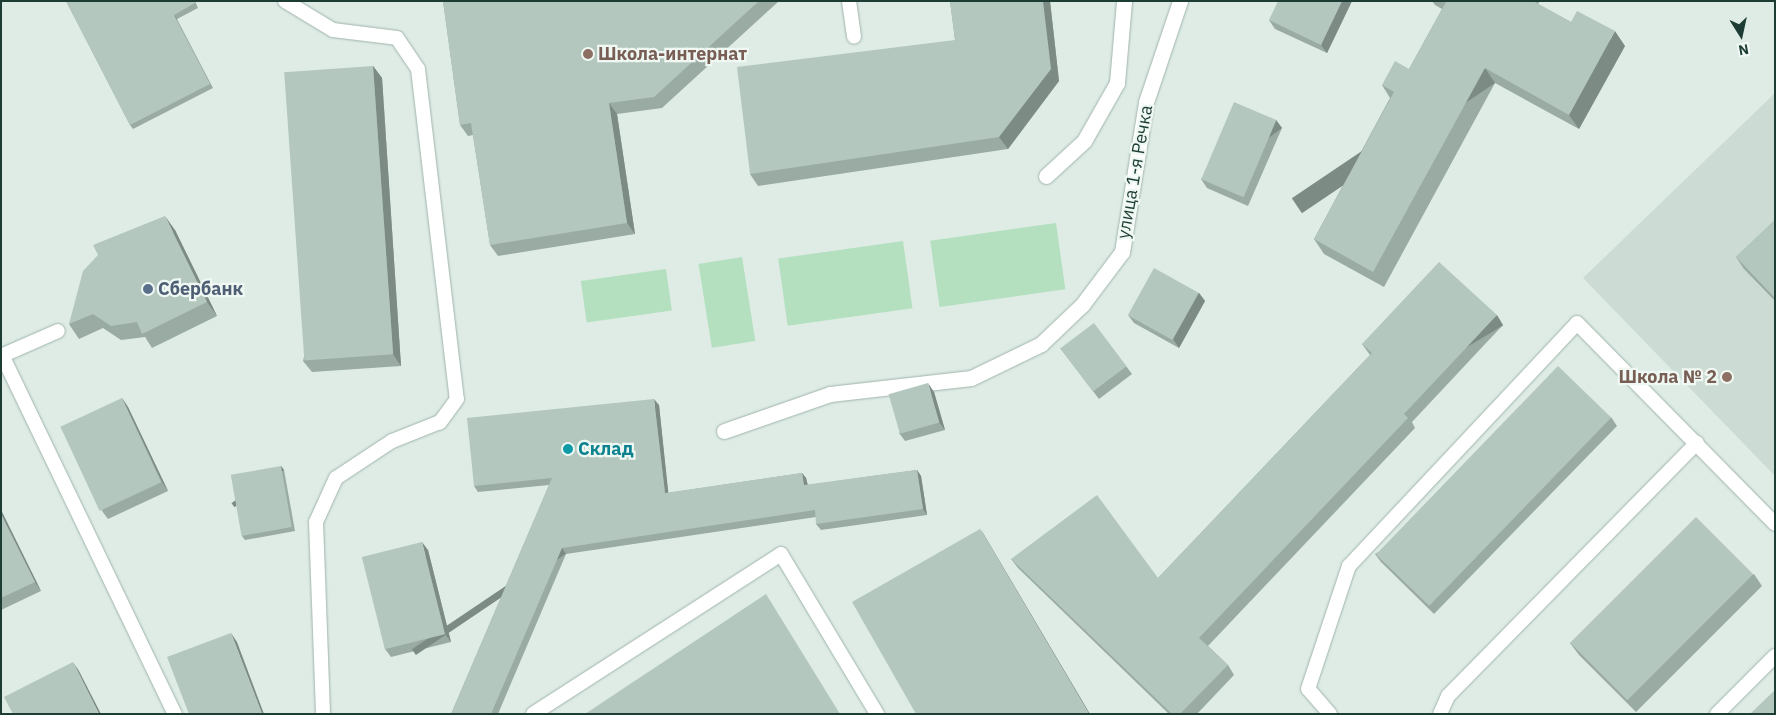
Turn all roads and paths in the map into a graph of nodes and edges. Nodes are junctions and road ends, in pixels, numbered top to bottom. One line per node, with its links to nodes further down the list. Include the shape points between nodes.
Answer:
1 (285, 1): 14 (lane, via 333,30 397,38 418,69 457,400 440,422 392,441 336,478 316,522 315,584 322,647)
2 (850, 1): 5 (lane)
3 (1124, 1): 6 (street, via 1117,83 1084,141)
4 (1180, 1): 9 (street, улица 1-я Речка, via 1146,102 1122,252 1082,306 1041,344 971,378 830,394)
5 (854, 36)
6 (1046, 176)
7 (58, 332): 8 (lane)
8 (2, 356): 13 (lane)
9 (724, 430)
10 (1697, 443): 11 (lane); 17 (lane, via 1577,323 1349,566 1308,689); 18 (lane, via 1448,696)
11 (1775, 524)
12 (1775, 656): 19 (lane)
13 (175, 714)
14 (323, 714)
15 (533, 714): 16 (lane, via 781,554)
16 (877, 714)
17 (1330, 714)
18 (1440, 714)
19 (1717, 714)

